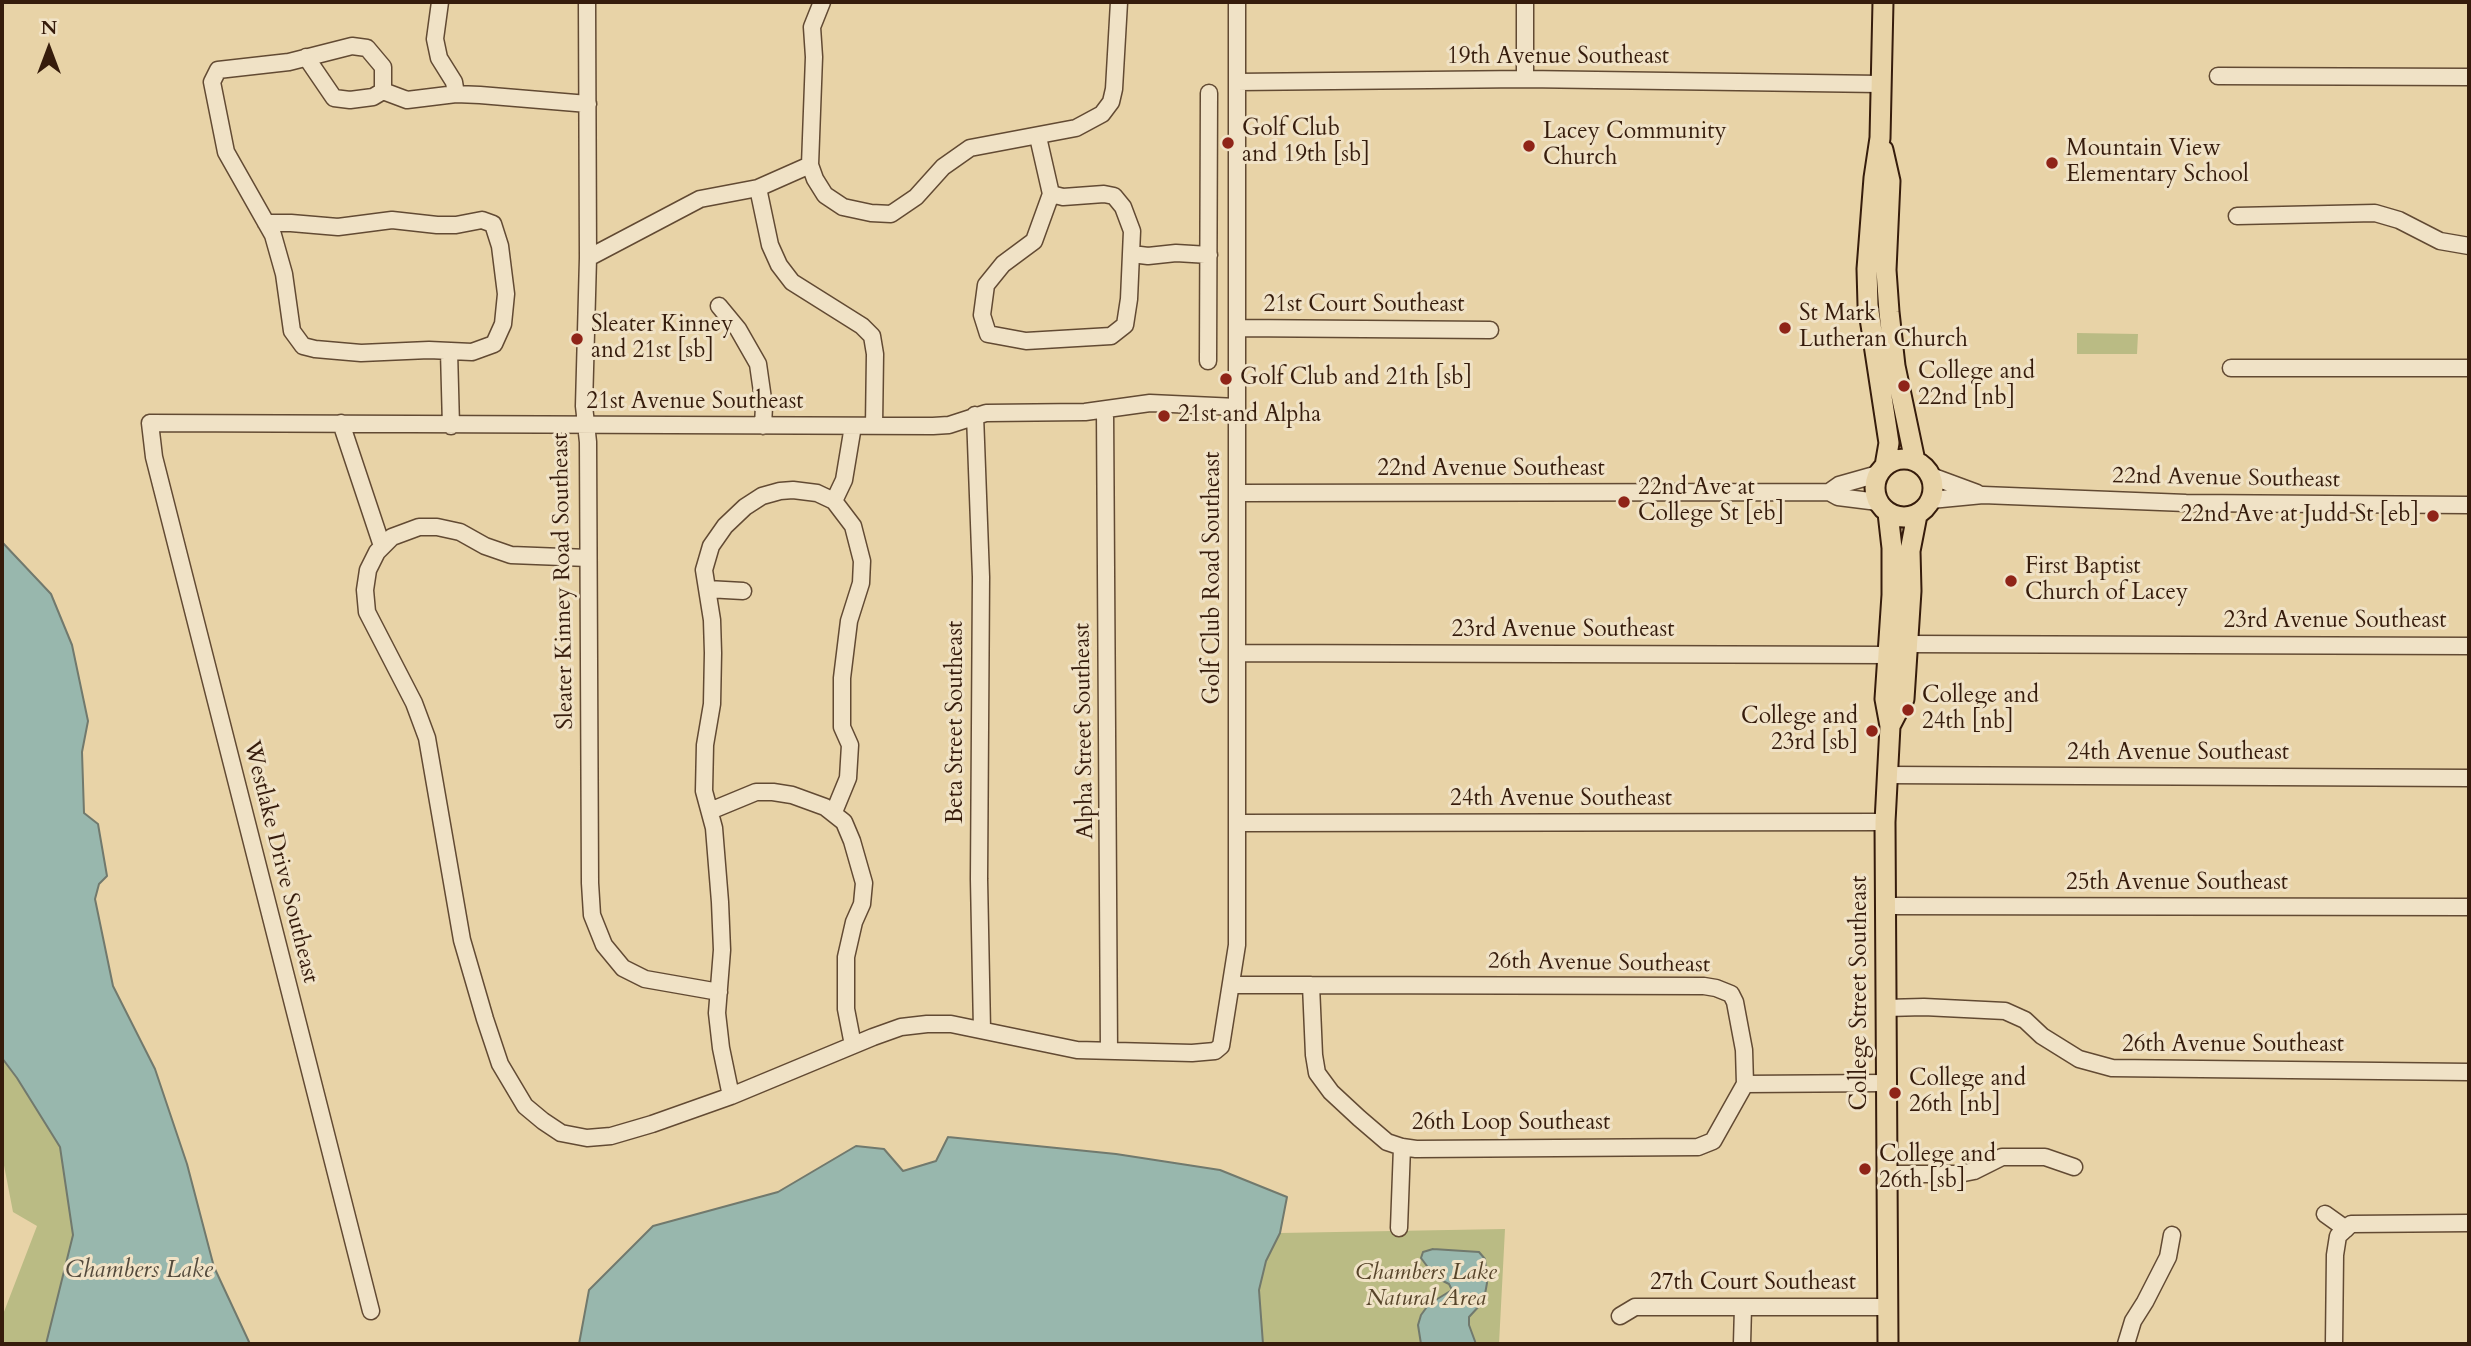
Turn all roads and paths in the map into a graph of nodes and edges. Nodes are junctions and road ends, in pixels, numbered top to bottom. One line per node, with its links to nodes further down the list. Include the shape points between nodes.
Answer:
1 (440, 2): 16 (street, via 435,39)
2 (587, 2): 17 (street, Sleater Kinney Road Southeast)
3 (822, 2): 20 (street, via 812,27)
4 (1119, 2): 18 (street, via 1111,102 1102,114 1076,128)
5 (1237, 2): 12 (street, Golf Club Road Southeast)
6 (1525, 2): 11 (street)
7 (1884, 2): 13 (main road)
8 (306, 57): 14 (street, via 334,98 373,97); 14 (street, via 345,47 367,48 383,67); 24 (street, via 218,70 212,82 226,152)
9 (2218, 76): 10 (street)
10 (2469, 77)
11 (1525, 79): 12 (street, 19th Avenue Southeast); 13 (street, 19th Avenue Southeast)
12 (1237, 82): 30 (street, Golf Club Road Southeast)
13 (1880, 84): 19 (main road)
14 (383, 91): 16 (street, via 407,100)
15 (1209, 93): 27 (street)
16 (456, 94): 17 (street)
17 (587, 104): 28 (street, Sleater Kinney Road Southeast)
18 (1038, 137): 20 (street, via 970,149 891,214 843,206 825,195); 22 (street)
19 (1880, 138): 46 (main road, via 1890,181 1886,270 1895,366); 47 (main road, via 1867,269 1868,305 1889,443)
20 (810, 165): 21 (street)
21 (758, 188): 28 (street, via 700,199); 45 (street, via 770,245 792,282 872,336)
22 (1051, 194): 26 (street, via 1114,196 1132,231); 26 (street, via 1034,241 1003,264 986,285 982,315 988,334 1026,341 1111,336 1125,324)
23 (2237, 216): 25 (street, via 2375,213 2440,241)
24 (266, 223): 32 (street, via 284,274 292,331 303,346 362,353); 32 (street, via 338,228 392,220 437,225 482,220 493,224 503,264 503,324 495,344 471,352)
25 (2469, 246)
26 (1132, 254): 27 (street)
27 (1209, 255): 33 (street)
28 (588, 258): 42 (street, Sleater Kinney Road Southeast)
29 (719, 306): 43 (street, via 758,364)
30 (1237, 328): 31 (street, 21st Court Southeast); 36 (street, Golf Club Road Southeast)
31 (1490, 330)
32 (449, 351): 41 (street)
33 (1208, 361)
34 (2231, 368): 35 (street)
35 (2469, 368)
36 (1237, 407): 37 (street, 21st Avenue Southeast, via 1150,403); 50 (street, Golf Club Road Southeast)
37 (1105, 410): 38 (street, 21st Avenue Southeast); 80 (street, Alpha Street Southeast)
38 (975, 415): 45 (street, 21st Avenue Southeast, via 949,425); 78 (street, Beta Street Southeast, via 981,577)
39 (150, 423): 40 (street, 21st Avenue Southeast); 95 (street, Westlake Drive Southeast, via 153,457)
40 (341, 423): 41 (street, 21st Avenue Southeast); 57 (street)
41 (451, 426): 42 (street, 21st Avenue Southeast)
42 (585, 426): 43 (street, 21st Avenue Southeast); 58 (street, Sleater Kinney Road Southeast)
43 (763, 426): 44 (street, 21st Avenue Southeast)
44 (853, 426): 45 (street, 21st Avenue Southeast); 53 (street, via 844,480)
45 (874, 426)
46 (1914, 461): 47 (main road, via 1899,459); 48 (main road)
47 (1882, 470): 49 (street, 22nd Avenue Southeast); 55 (main road, via 1875,483)
48 (1931, 476): 51 (street, 22nd Avenue Southeast); 52 (main road)
49 (1829, 492): 50 (street, 22nd Avenue Southeast); 55 (street, 22nd Avenue Southeast)
50 (1237, 494): 63 (street, Golf Club Road Southeast)
51 (1983, 495): 52 (street, 22nd Avenue Southeast); 54 (street, 22nd Avenue Southeast, via 2186,503)
52 (1931, 500): 56 (main road)
53 (834, 501): 59 (street, via 817,494 780,491 744,507 711,545 704,570); 69 (street, via 853,526 862,562 842,678 842,727 850,745 848,778)
54 (2469, 505)
55 (1883, 508): 56 (main road, via 1907,518); 64 (main road, College Street Southeast, via 1892,548)
56 (1917, 515): 61 (main road, College Street Southeast, via 1910,551)
57 (382, 546): 58 (street, via 410,530 437,527 511,555); 84 (street, Golf Club Road Southeast, via 368,570 367,612 427,738 470,973 500,1065 525,1106 561,1133 587,1138 611,1136)
58 (588, 558): 76 (street, Sleater Kinney Road Southeast, via 592,915 604,944 623,968 645,979)
59 (707, 589): 60 (street); 68 (street, via 713,653 705,745 704,791)
60 (743, 591)
61 (1908, 643): 62 (street, 23rd Avenue Southeast); 65 (main road, College Street Southeast, via 1903,699)
62 (2469, 646)
63 (1237, 653): 64 (street, 23rd Avenue Southeast); 71 (street, Golf Club Road Southeast)
64 (1889, 654): 65 (main road, College Street Southeast, via 1885,699)
65 (1890, 726): 66 (main road, College Street Southeast)
66 (1887, 775): 67 (street, 24th Avenue Southeast); 70 (main road, College Street Southeast)
67 (2469, 779)
68 (709, 811): 69 (street, via 755,792 774,792); 76 (street, via 720,902)
69 (834, 812): 79 (street, via 844,822 864,883 846,957 845,1009)
70 (1885, 822): 71 (street, 24th Avenue Southeast); 72 (main road, College Street Southeast)
71 (1237, 823): 74 (street, Golf Club Road Southeast, via 1237,946)
72 (1885, 906): 73 (street, 25th Avenue Southeast); 77 (main road, College Street Southeast)
73 (2469, 907)
74 (1232, 985): 75 (street, 26th Avenue Southeast); 80 (street, Golf Club Road Southeast, via 1221,1046 1214,1051)
75 (1311, 985): 83 (street, 26th Avenue Southeast, via 1716,988 1731,994 1735,1002); 85 (street, 26th Loop Southeast, via 1317,1073 1359,1118 1387,1142)
76 (719, 992): 84 (street, via 721,1048)
77 (1886, 1008): 81 (street, 26th Avenue Southeast, via 2005,1011 2079,1059 2112,1069); 82 (main road, College Street Southeast)
78 (982, 1030): 79 (street, Golf Club Road Southeast, via 951,1024 901,1027); 80 (street, Golf Club Road Southeast, via 1051,1046)
79 (853, 1045): 84 (street, Golf Club Road Southeast)
80 (1109, 1051)
81 (2469, 1072)
82 (1886, 1083): 83 (street); 87 (main road, College Street Southeast)
83 (1745, 1084): 85 (street, 26th Loop Southeast, via 1713,1140 1698,1147)
84 (732, 1096)
85 (1402, 1147): 90 (street)
86 (2074, 1167): 87 (street, via 2045,1157 2002,1157 1959,1174)
87 (1886, 1174): 94 (main road, College Street Southeast)
88 (2325, 1214): 91 (street)
89 (2469, 1223): 91 (street, via 2372,1222)
90 (1399, 1228)
91 (2346, 1228): 100 (street, via 2338,1236 2335,1255)
92 (2172, 1236): 99 (street, via 2168,1257 2133,1321)
93 (1743, 1307): 94 (street, 27th Court Southeast); 96 (street, 27th Court Southeast, via 1635,1307); 97 (street)
94 (1888, 1307): 98 (main road, College Street Southeast)
95 (371, 1311)
96 (1620, 1316)
97 (1742, 1344)
98 (1888, 1344)
99 (2126, 1344)
100 (2334, 1344)

